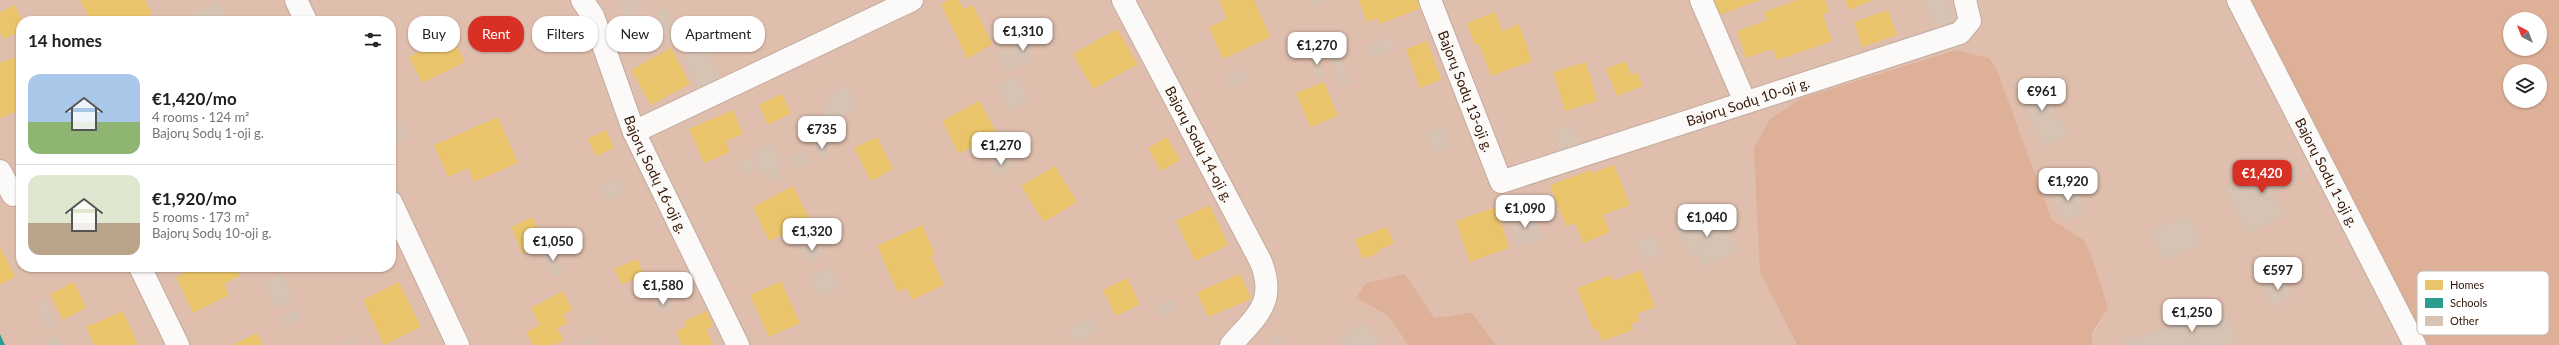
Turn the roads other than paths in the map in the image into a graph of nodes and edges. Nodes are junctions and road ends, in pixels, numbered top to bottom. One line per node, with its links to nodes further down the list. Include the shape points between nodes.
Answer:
1 (296, 0): 9 (street)
2 (582, 0): 11 (street, Bajorų Sodų 16-oji g., via 593,16)
3 (912, 0): 11 (street)
4 (1123, 0): 20 (street, Bajorų Sodų 14-oji g., via 1262,262 1268,291 1259,312)
5 (1430, 0): 13 (street, Bajorų Sodų 13-oji g.)
6 (1701, 0): 10 (street)
7 (1965, 0): 10 (street, Bajorų Sodų 10-oji g., via 1970,21 1960,33)
8 (2238, 0): 21 (street, Bajorų Sodų 1-oji g.)
9 (304, 16)
10 (1744, 102): 13 (street, Bajorų Sodų 10-oji g.)
11 (634, 132): 19 (street, Bajorų Sodų 16-oji g.)
12 (0, 171): 14 (street)
13 (1501, 182)
14 (11, 196)
15 (396, 213): 18 (street)
16 (142, 272): 17 (street)
17 (178, 345)
18 (458, 345)
19 (738, 345)
20 (1231, 345)
21 (2414, 345)

